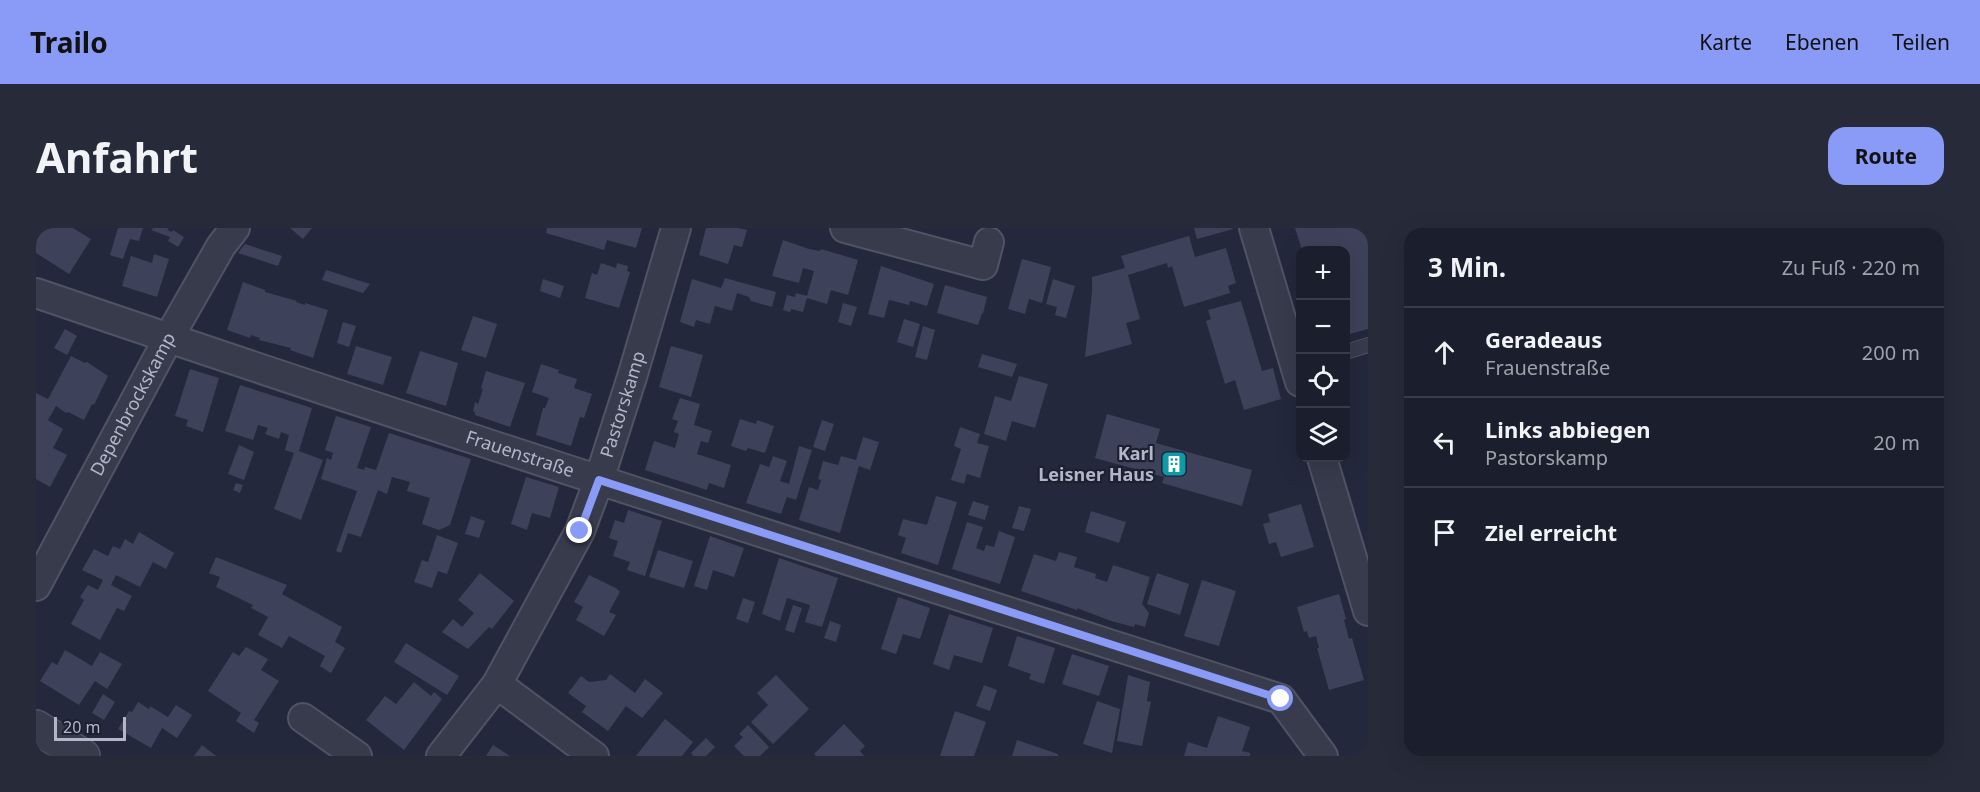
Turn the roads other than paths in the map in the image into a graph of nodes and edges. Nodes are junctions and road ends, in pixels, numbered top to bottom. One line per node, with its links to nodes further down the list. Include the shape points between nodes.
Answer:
1 (236, 228): 7 (street, Depenbrockskamp, via 221,246)
2 (676, 228): 12 (street, Pastorskamp)
3 (845, 228): 5 (street, via 983,265)
4 (1254, 228): 10 (street)
5 (988, 242)
6 (36, 293): 7 (street, Frauenstraße)
7 (168, 339): 12 (street, Frauenstraße); 13 (street, Depenbrockskamp)
8 (1368, 345): 9 (lane)
9 (1350, 351)
10 (1296, 361)
11 (1323, 462): 14 (street)
12 (599, 480): 15 (street, Pastorskamp, via 580,531); 22 (street, Frauenstraße, via 1281,699)
13 (36, 586)
14 (1368, 611)
15 (497, 684): 20 (street, Pastorskamp); 21 (street)
16 (303, 718): 19 (street)
17 (36, 727): 18 (street)
18 (83, 756)
19 (357, 756)
20 (441, 756)
21 (594, 756)
22 (1323, 756)

